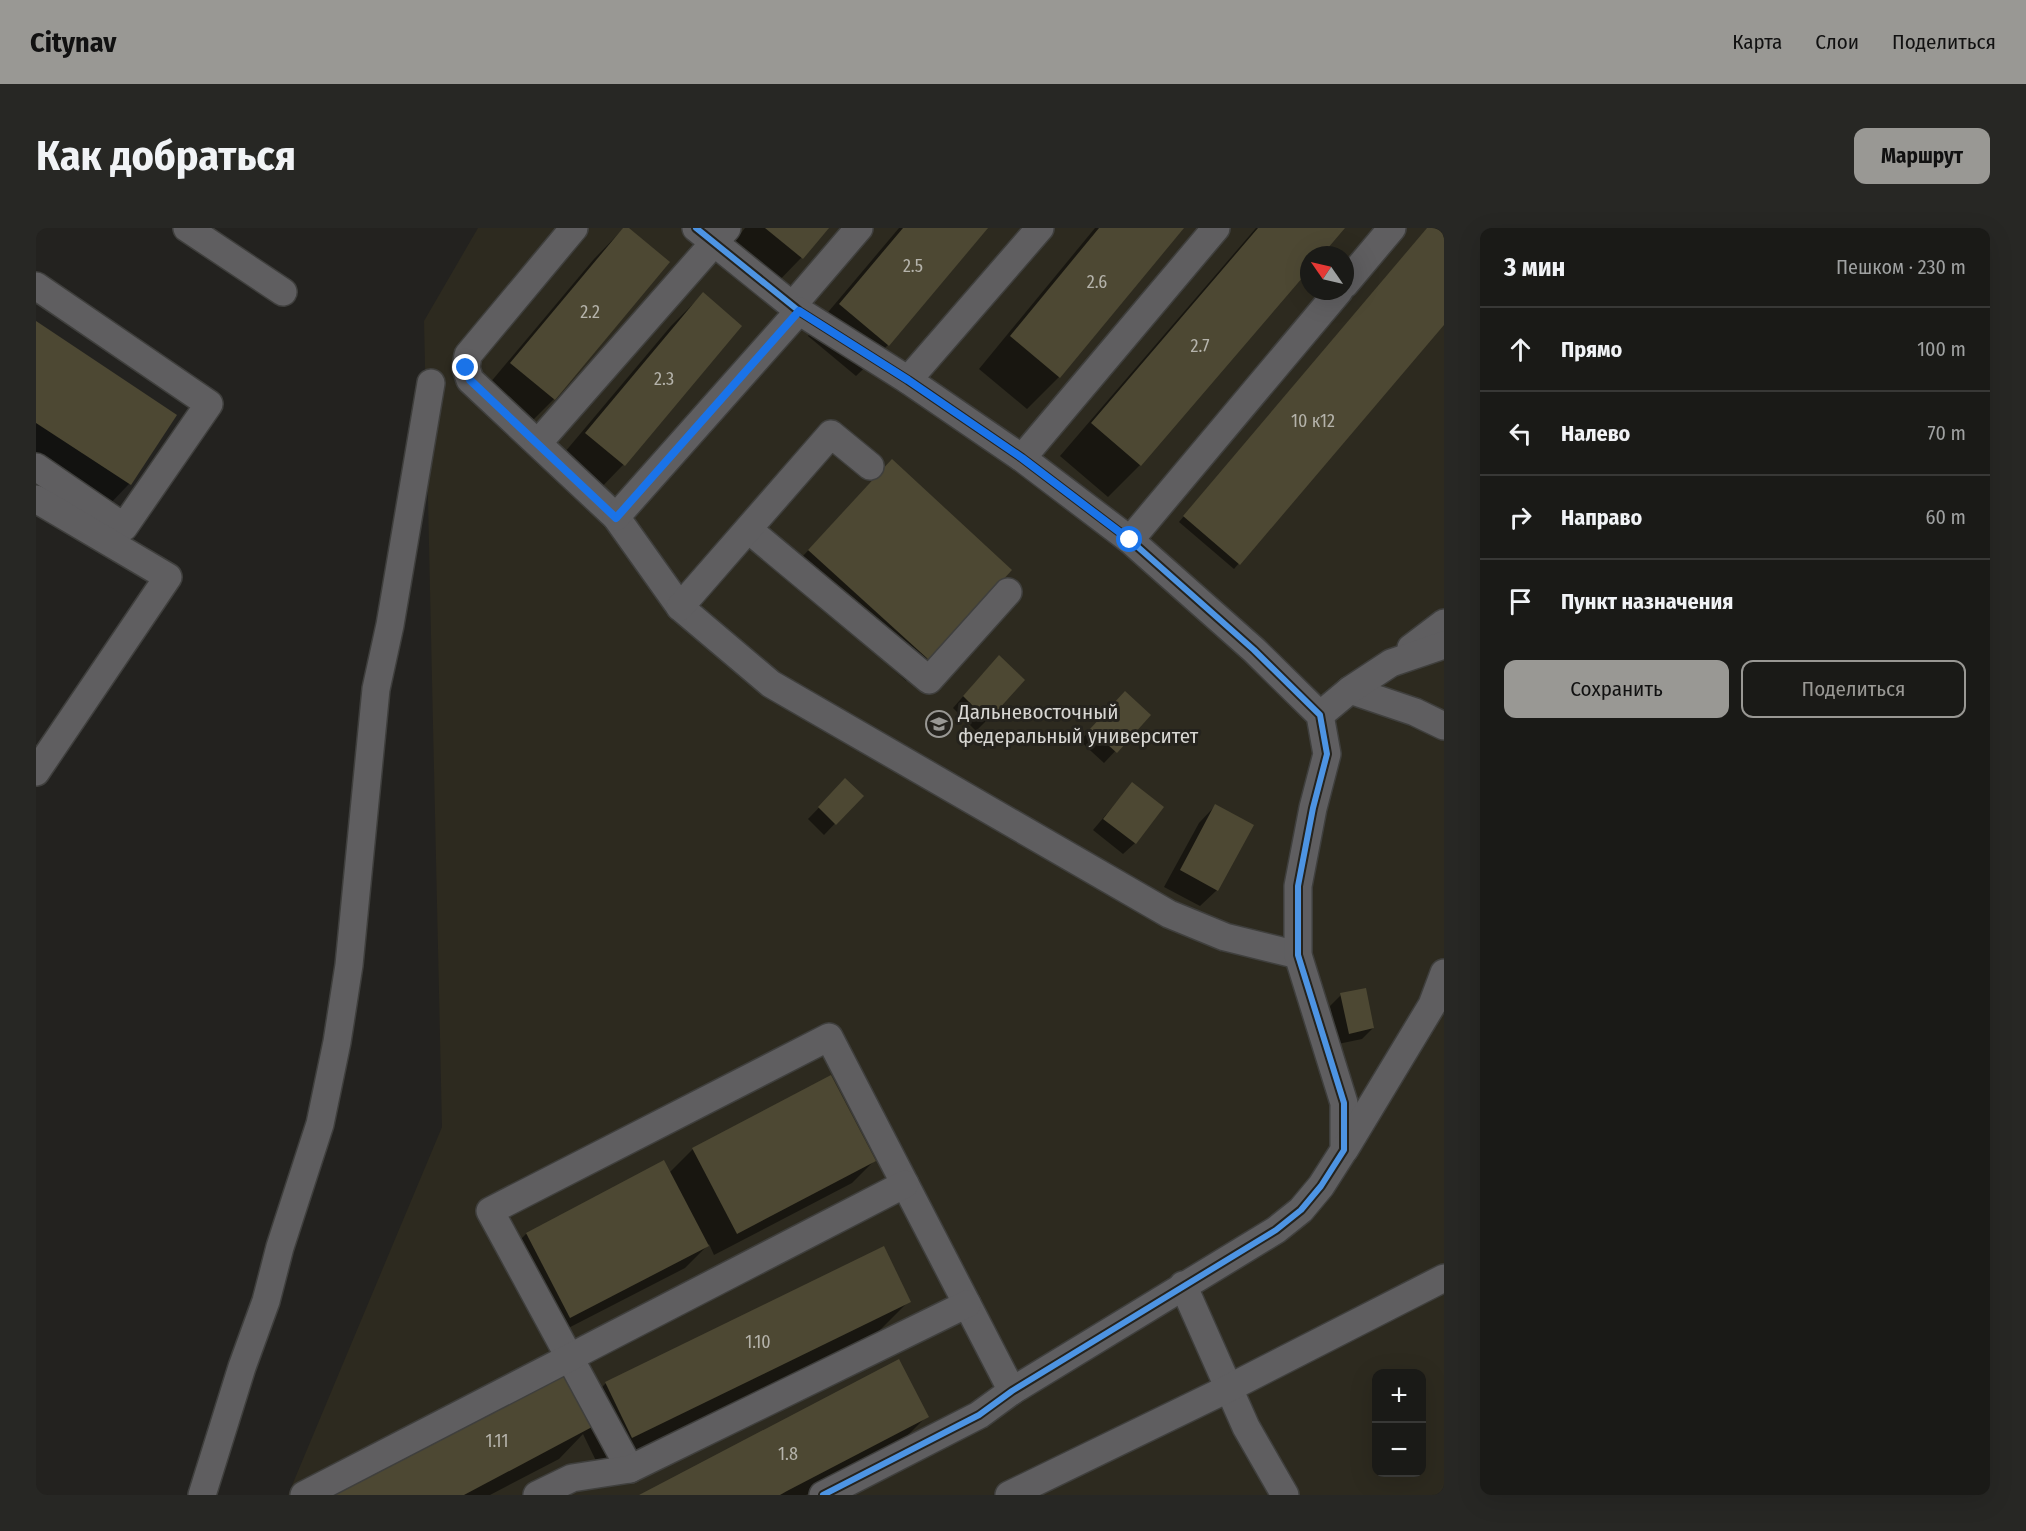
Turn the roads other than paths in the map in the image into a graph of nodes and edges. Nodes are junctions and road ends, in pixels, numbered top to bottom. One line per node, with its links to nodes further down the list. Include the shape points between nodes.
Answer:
1 (187, 228): 10 (street)
2 (574, 228): 15 (street, via 468,355 466,368 470,380)
3 (859, 228): 12 (street)
4 (1040, 228): 13 (street)
5 (1216, 228): 16 (street)
6 (1392, 228): 8 (street)
7 (712, 233): 12 (street); 15 (street)
8 (1354, 273)
9 (36, 286): 18 (street, via 209,404 124,527)
10 (283, 292)
11 (1331, 300): 22 (street)
12 (796, 308): 13 (street); 20 (street)
13 (908, 380): 16 (street)
14 (431, 383): 44 (street, via 376,689 349,965 337,1042 317,1133)
15 (538, 442): 20 (street)
16 (1022, 458): 22 (street)
17 (870, 466): 21 (street, via 831,435)
18 (36, 467)
19 (36, 499): 31 (street, via 168,577)
20 (616, 518): 24 (street)
21 (749, 530): 23 (street, via 929,680); 24 (street)
22 (1130, 540): 29 (street, via 1254,650)
23 (1008, 592)
24 (680, 608): 32 (street, via 771,684 1169,914 1225,937)
25 (1444, 623): 27 (street)
26 (1444, 645): 27 (street)
27 (1391, 663): 28 (street)
28 (1350, 690): 29 (street); 30 (street)
29 (1320, 715): 32 (street, via 1327,754 1298,886)
30 (1444, 726)
31 (36, 772)
32 (1298, 955): 34 (street, via 1344,1103)
33 (1444, 973): 34 (street, via 1432,1005)
34 (1344, 1150): 37 (street, via 1301,1210 1276,1230)
35 (905, 1184): 38 (street); 39 (street); 39 (street, via 830,1037 501,1205 490,1211)
36 (1444, 1278): 40 (street)
37 (1183, 1286): 40 (street); 41 (street)
38 (967, 1304): 41 (street); 42 (street)
39 (570, 1356): 42 (street); 45 (street)
40 (1227, 1389): 48 (street); 49 (street)
41 (1012, 1391): 47 (street, via 980,1415)
42 (630, 1469): 43 (street)
43 (576, 1486): 46 (street)
44 (202, 1495)
45 (304, 1495)
46 (537, 1495)
47 (823, 1495)
48 (1009, 1495)
49 (1285, 1495)

